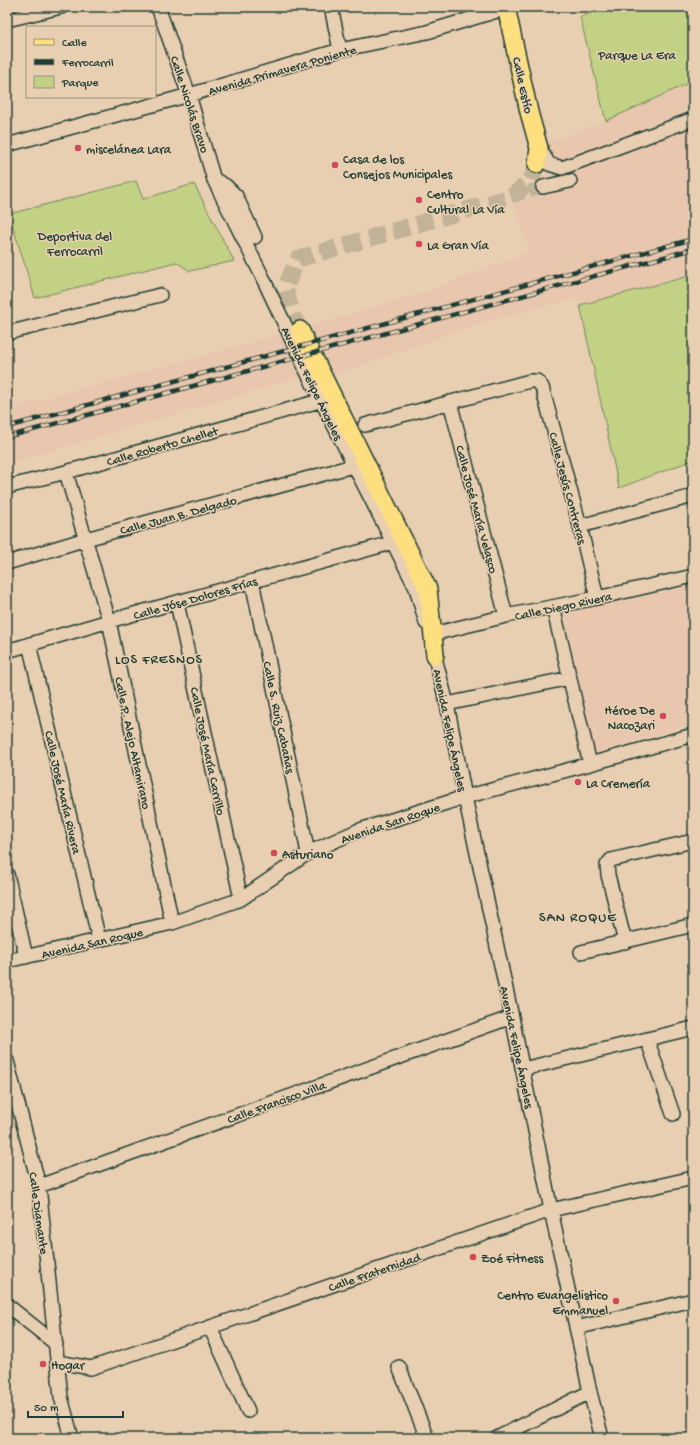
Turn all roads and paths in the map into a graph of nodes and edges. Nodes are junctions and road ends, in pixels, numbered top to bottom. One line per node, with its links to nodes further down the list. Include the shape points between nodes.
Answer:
1 (61, 7): 5 (street)
2 (158, 7): 7 (street, Calle Nicolás Bravo)
3 (331, 7): 6 (street)
4 (508, 7): 6 (street, Avenida Primavera Poniente, via 427,32); 10 (main road, Calle Estío)
5 (7, 20)
6 (340, 50): 7 (street, Avenida Primavera Poniente)
7 (189, 95): 9 (street, Avenida Primavera Poniente); 11 (street, Calle Nicolás Bravo)
8 (693, 119): 10 (street, via 562,168 549,164)
9 (7, 145)
10 (538, 156)
11 (214, 180): 14 (street, via 226,186 236,196); 39 (street, Avenida Felipe Ángeles, via 416,588)
12 (570, 181): 13 (street)
13 (543, 187)
14 (255, 237)
15 (160, 295): 17 (street)
16 (300, 330): 36 (main road, Avenida Felipe Ángeles, via 428,589)
17 (7, 333)
18 (316, 402): 22 (street, Calle Roberto Chellet)
19 (450, 402): 20 (street); 25 (street, Calle Jesús Contreras, via 538,381 542,387); 34 (street, Calle José María Velasco)
20 (365, 425)
21 (349, 466): 26 (street, Calle Juan B. Delgado)
22 (66, 472): 23 (street, Calle Roberto Chellet); 26 (street, Calle P. Alejo Altamirano)
23 (7, 487)
24 (693, 496): 25 (street)
25 (580, 526): 31 (street, Calle Jesús Contreras)
26 (86, 539): 28 (street, Calle Juan B. Delgado); 35 (street, Calle P. Alejo Altamirano)
27 (384, 545): 30 (street, Calle Jóse Dolores Frías)
28 (7, 563)
29 (693, 576): 31 (street, Calle Diego Rivera)
30 (252, 581): 32 (street, Calle Jóse Dolores Frías); 46 (street, Calle S. Ruiz Cabañas)
31 (597, 598): 33 (street, Calle Diego Rivera)
32 (176, 603): 35 (street, Calle Jóse Dolores Frías); 48 (street, Calle José María Carrillo)
33 (553, 607): 34 (street, Calle Diego Rivera); 40 (street)
34 (506, 616): 36 (street, Calle Diego Rivera)
35 (109, 621): 37 (street, Calle Jóse Dolores Frías); 49 (street, Calle P. Alejo Altamirano)
36 (433, 634): 39 (main road, Avenida Felipe Ángeles)
37 (30, 644): 38 (street, Calle Jóse Dolores Frías); 51 (street, Calle José María Rivera)
38 (7, 651)
39 (435, 655): 41 (street, Avenida Felipe Ángeles)
40 (570, 678): 41 (street); 43 (street)
41 (447, 704): 44 (street, Avenida Felipe Ángeles)
42 (693, 734): 43 (street, Avenida San Roque)
43 (590, 764): 44 (street, Avenida San Roque)
44 (465, 797): 46 (street, Avenida San Roque, via 357,831); 56 (street, Avenida Felipe Ángeles)
45 (693, 841): 52 (street, via 611,860 607,866 608,874)
46 (308, 853): 48 (street, Avenida San Roque)
47 (7, 874): 54 (street)
48 (241, 899): 49 (street, Avenida San Roque)
49 (172, 923): 51 (street, Avenida San Roque)
50 (693, 925): 52 (street)
51 (99, 940): 54 (street, Avenida San Roque)
52 (625, 942): 53 (street)
53 (581, 952)
54 (26, 957): 55 (street, Avenida San Roque)
55 (7, 961)
56 (512, 1017): 60 (street, Avenida Felipe Ángeles); 63 (street, Calle Francisco Villa)
57 (693, 1028): 58 (street)
58 (647, 1039): 60 (street); 61 (street)
59 (7, 1061): 63 (street, Calle Diamante)
60 (523, 1069): 64 (street, Avenida Felipe Ángeles)
61 (673, 1114)
62 (693, 1178): 64 (street, Calle Fraternidad)
63 (39, 1186): 69 (street, Calle Diamante)
64 (551, 1210): 67 (street, Calle Fraternidad); 68 (street, Avenida Felipe Ángeles)
65 (693, 1300): 68 (street)
66 (7, 1305): 69 (street)
67 (210, 1327): 70 (street, Calle Fraternidad, via 91,1368); 73 (street)
68 (576, 1328): 72 (street, Avenida Felipe Ángeles)
69 (56, 1344): 70 (street, Calle Diamante)
70 (58, 1362): 74 (street, Calle Diamante, via 61,1397)
71 (399, 1367): 75 (street)
72 (590, 1392): 76 (street); 77 (street, Avenida Felipe Ángeles)
73 (248, 1411)
74 (72, 1438)
75 (427, 1438)
76 (497, 1438)
77 (602, 1438)

